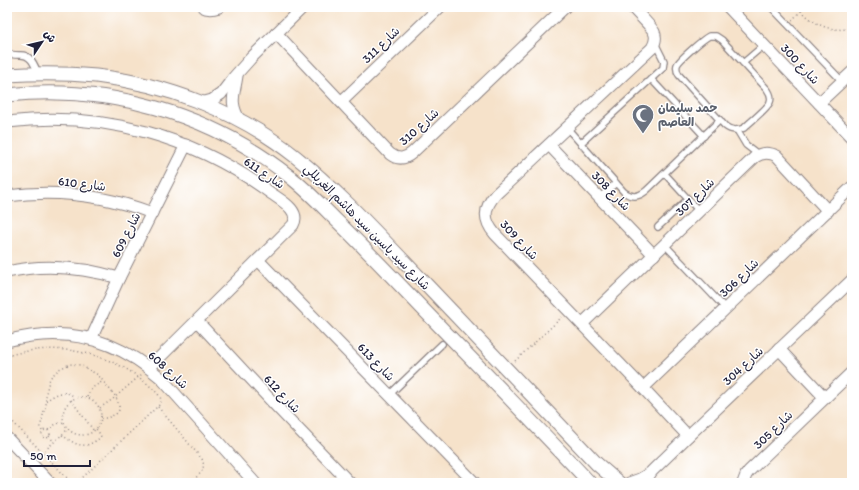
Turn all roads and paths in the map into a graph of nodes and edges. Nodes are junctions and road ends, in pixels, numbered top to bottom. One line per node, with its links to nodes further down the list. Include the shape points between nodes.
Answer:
1 (203, 7): 2 (street)
2 (218, 7)
3 (303, 7): 16 (street)
4 (440, 7): 28 (street, شارع 311)
5 (565, 7): 28 (street, شارع 310, via 405,157 397,158 390,154)
6 (632, 7): 17 (street, via 654,32)
7 (728, 7): 18 (street, شارع 300)
8 (771, 7): 14 (lane)
9 (798, 7): 13 (path)
10 (805, 7): 13 (path)
11 (849, 7): 12 (path)
12 (852, 10)
13 (801, 11): 14 (path); 15 (path, via 825,27)
14 (788, 24): 26 (lane)
15 (852, 28)
16 (276, 33): 23 (street); 28 (street, شارع 310)
17 (655, 43): 25 (lane, via 664,65); 34 (street, شارع 309)
18 (764, 45): 20 (lane); 30 (street, شارع 300)
19 (7, 53): 22 (lane, via 32,59)
20 (743, 63): 31 (lane, via 722,40 716,36 709,36 680,60 677,66 678,75); 35 (lane, via 769,92 771,100 744,128)
21 (852, 72): 26 (street)
22 (38, 74): 24 (street, شارع سيد ياسين سيد هاشم الغربللي); 29 (street, شارع سيد ياسين سيد هاشم الغربللي, via 74,74 119,80 159,89)
23 (238, 74): 29 (street, via 221,94); 32 (street, via 233,99)
24 (7, 75)
25 (651, 79): 36 (lane); 38 (lane)
26 (842, 81): 30 (street)
27 (7, 94): 45 (street, شارع سيد ياسين سيد هاشم الغربللي, via 87,94 135,102 171,112 241,144)
28 (341, 102)
29 (201, 103): 32 (street, شارع سيد ياسين سيد هاشم الغربللي)
30 (819, 103): 37 (street, شارع 300)
31 (720, 120): 35 (lane, via 728,128); 36 (lane)
32 (240, 121): 42 (street, شارع سيد ياسين سيد هاشم الغربللي, via 278,143)
33 (7, 122): 39 (street, شارع 611, via 84,120 146,131)
34 (567, 128): 38 (lane); 40 (street, شارع 309)
35 (737, 130): 41 (lane, via 746,144)
36 (704, 136): 43 (lane)
37 (852, 138)
38 (582, 144): 44 (lane)
39 (186, 145): 52 (street, شارع 609); 56 (street, شارع 611, via 244,174 295,213 296,220 293,225)
40 (549, 145): 48 (street, شارع 308); 61 (street, شارع 309, via 490,201 486,219 495,234)
41 (759, 155): 50 (street, via 768,153 777,156); 51 (street, شارع 307)
42 (316, 174): 45 (street, via 309,177); 70 (street, شارع سيد ياسين سيد هاشم الغربللي)
43 (665, 174): 44 (lane, via 635,197 627,194); 49 (lane)
44 (616, 183): 48 (lane)
45 (302, 187): 104 (street, شارع سيد ياسين سيد هاشم الغربللي, via 353,236)
46 (852, 187): 50 (street, شارع 306)
47 (7, 196): 52 (street, شارع 610, via 40,193 80,195 120,202)
48 (599, 198): 55 (street, شارع 308)
49 (688, 199): 51 (lane); 53 (lane)
50 (828, 210): 60 (street, شارع 306)
51 (699, 211): 54 (street, شارع 307)
52 (152, 214): 58 (street, شارع 609)
53 (658, 227)
54 (665, 244): 55 (street, شارع 307); 60 (lane)
55 (654, 255): 63 (street, شارع 307)
56 (258, 260): 62 (street, شارع 611); 75 (street, شارع 613)
57 (7, 272): 58 (street, via 56,266 86,269)
58 (119, 278): 64 (street, شارع 609)
59 (852, 280): 67 (street, شارع 304)
60 (726, 309): 74 (street, شارع 306)
61 (569, 310): 63 (street, شارع 309); 70 (path)
62 (197, 321): 69 (street, شارع 611); 102 (street, شارع 612)
63 (582, 324): 74 (street, شارع 309)
64 (91, 339): 65 (street, شارع 608, via 46,334); 69 (street, شارع 608, via 122,350)
65 (7, 341)
66 (442, 344): 75 (lane)
67 (779, 349): 79 (street); 93 (street, شارع 304)
68 (7, 356): 72 (path, via 31,351 75,351 116,363)
69 (149, 368): 72 (path); 101 (street, شارع 608)
70 (507, 369): 105 (street, شارع سيد ياسين سيد هاشم الغربللي, via 597,464)
71 (852, 372): 79 (street, شارع 305)
72 (138, 377): 77 (path); 82 (path, via 160,396)
73 (103, 381): 76 (path, via 93,387); 77 (path); 81 (path, via 92,371 80,365 70,364 59,369 51,377)
74 (643, 388): 93 (street, شارع 309)
75 (389, 395): 103 (street, شارع 613)
76 (88, 397): 78 (path); 83 (path)
77 (116, 397): 83 (path); 85 (path, via 119,410 112,416)
78 (74, 398): 80 (path); 81 (path, via 67,393 60,393)
79 (825, 398): 108 (street, شارع 305, via 749,471)
80 (71, 400): 86 (path, via 64,409); 90 (path)
81 (46, 401): 88 (path, via 40,424)
82 (158, 406): 96 (path, via 79,481 69,480); 100 (path, via 202,459 203,469)
83 (100, 408): 85 (path)
84 (7, 416): 96 (path)
85 (101, 418): 90 (path)
86 (64, 422): 87 (path); 89 (path)
87 (68, 429): 90 (path, via 82,435); 91 (path)
88 (42, 430): 89 (path); 92 (path, via 42,436)
89 (48, 430): 92 (path)
90 (95, 430): 91 (path, via 101,437 84,446 70,441)
91 (62, 434): 95 (path)
92 (48, 436): 95 (path)
93 (688, 436): 98 (street, شارع 304)
94 (7, 438): 97 (street)
95 (54, 442): 96 (path)
96 (42, 452): 97 (path)
97 (31, 463): 99 (street)
98 (652, 471): 106 (street, شارع 304); 107 (street, شارع 304)
99 (44, 481)
100 (190, 483)
101 (255, 483)
102 (350, 483)
103 (475, 483)
104 (590, 483)
105 (619, 483)
106 (629, 483)
107 (644, 483)
108 (743, 483)

